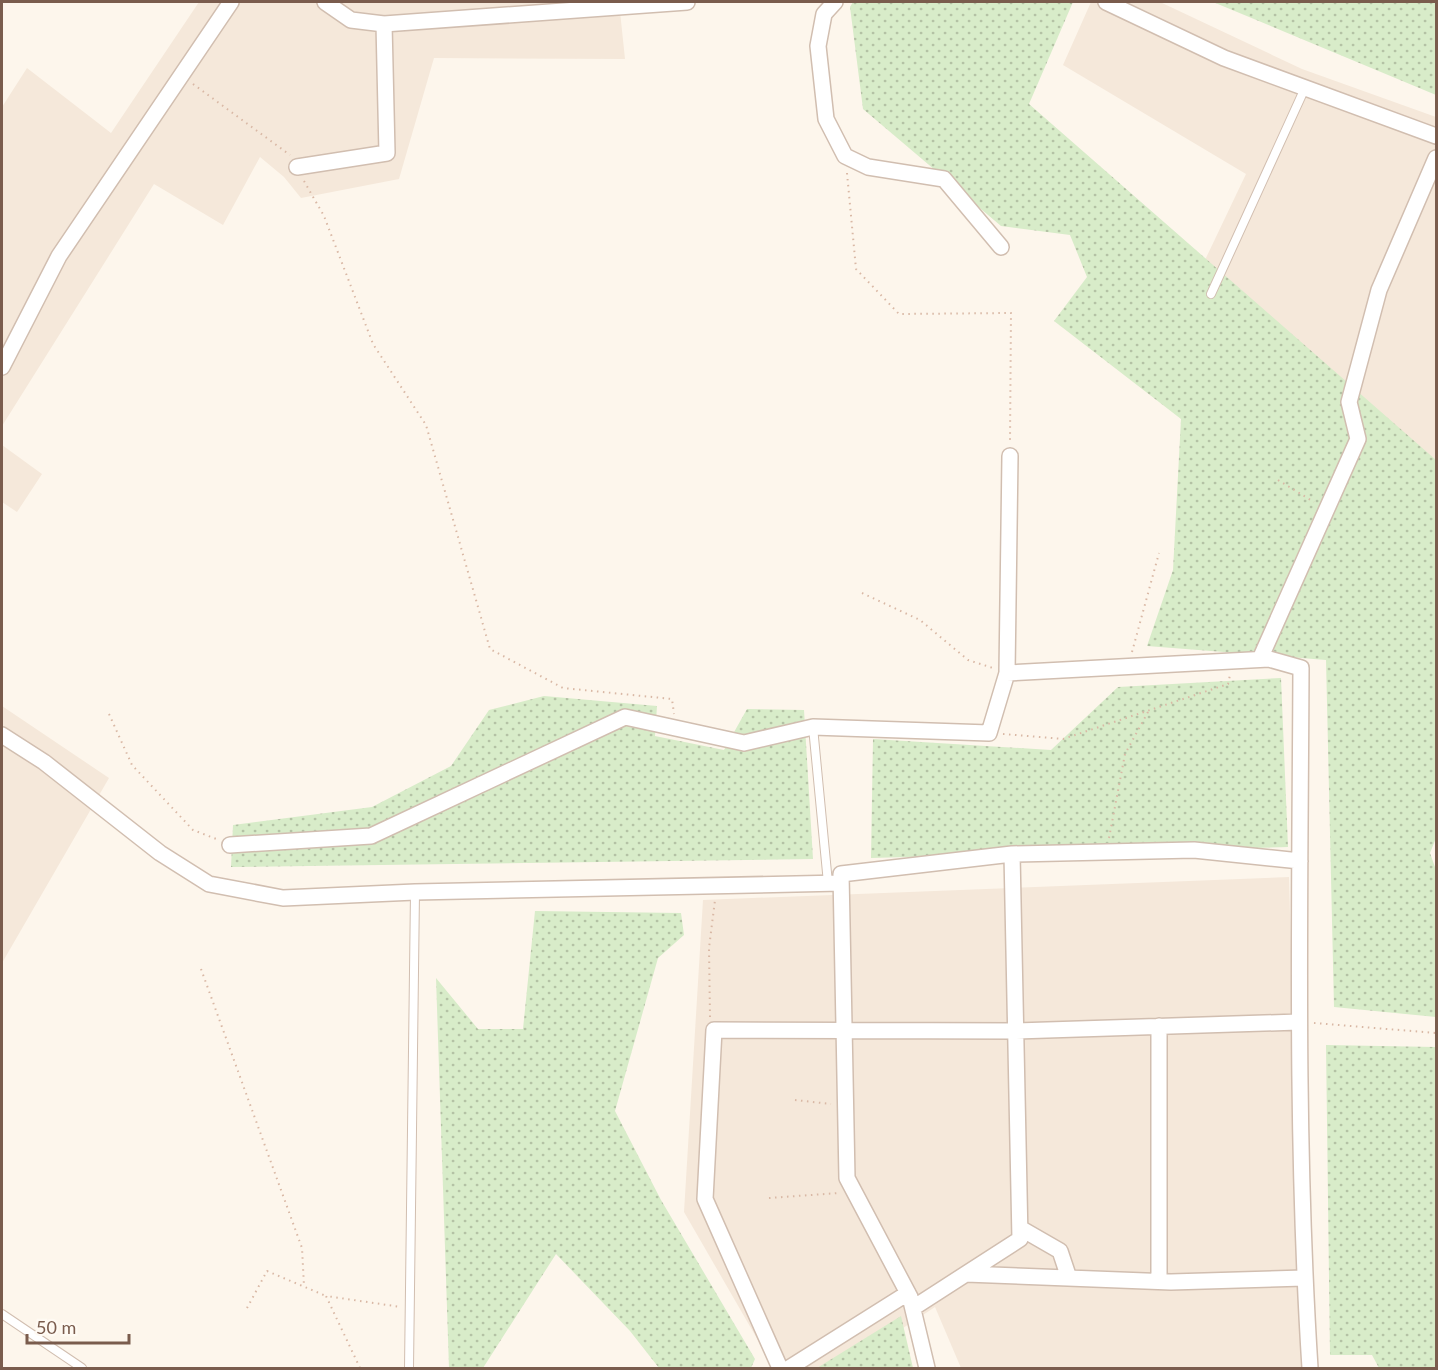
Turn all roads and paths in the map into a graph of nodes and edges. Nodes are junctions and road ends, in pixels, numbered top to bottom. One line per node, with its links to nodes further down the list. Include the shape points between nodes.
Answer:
1 (231, 2): 8 (street)
2 (325, 2): 7 (street, via 351,20)
3 (687, 2): 6 (street)
4 (836, 2): 11 (street, via 824,14 818,46 826,119)
5 (1106, 2): 9 (street, via 1224,58)
6 (589, 5): 7 (street)
7 (384, 24): 13 (street, via 387,153)
8 (181, 75): 13 (path, via 290,154); 16 (street, via 59,256)
9 (1305, 88): 10 (street); 15 (lane)
10 (1437, 136)
11 (845, 156): 14 (street, via 868,167 944,179); 17 (path, via 856,269 899,314 1011,313)
12 (1437, 158): 19 (street, via 1379,290 1349,402 1358,439)
13 (297, 167): 29 (path, via 324,216 372,344 426,425 490,649 563,688 672,699)
14 (1000, 247)
15 (1211, 294)
16 (2, 368)
17 (1010, 456): 25 (street)
18 (1278, 480): 19 (path)
19 (1326, 510): 22 (street)
20 (1159, 553): 24 (path)
21 (862, 593): 25 (path, via 920,620 968,660)
22 (1260, 659): 23 (street); 35 (street, via 1301,668)
23 (1233, 661): 24 (street); 26 (path, via 1228,684)
24 (1128, 666): 25 (street)
25 (1007, 673): 30 (street)
26 (1149, 710): 30 (path, via 1063,739); 33 (path, via 1125,754)
27 (109, 714): 32 (path, via 132,765 193,830)
28 (813, 727): 29 (street, via 744,743); 30 (street); 36 (lane)
29 (677, 729): 32 (street, via 625,717 371,836)
30 (988, 733)
31 (2, 735): 38 (street, via 44,762 160,853 209,884 283,897)
32 (230, 844)
33 (1106, 852): 34 (street); 35 (street, via 1194,850)
34 (1012, 854): 36 (street, via 841,874); 44 (street)
35 (1300, 861): 40 (street)
36 (835, 883): 37 (street); 43 (street)
37 (717, 885): 38 (street); 42 (path, via 709,948 710,1020)
38 (415, 892): 59 (lane)
39 (201, 969): 55 (path, via 302,1248)
40 (1298, 1022): 41 (street); 45 (path); 53 (street)
41 (1159, 1026): 44 (street); 54 (street)
42 (714, 1030): 43 (street); 65 (street, via 705,1199)
43 (844, 1030): 44 (street); 47 (street)
44 (1016, 1031): 50 (street)
45 (1437, 1033)
46 (795, 1100): 47 (path)
47 (845, 1106): 48 (street, via 847,1178)
48 (854, 1192): 49 (path); 56 (street)
49 (769, 1198)
50 (1020, 1228): 51 (street, via 1020,1239); 52 (street, via 1060,1251)
51 (966, 1274): 52 (street); 60 (street)
52 (1069, 1278): 54 (street)
53 (1304, 1278): 54 (street); 68 (street)
54 (1159, 1281)
55 (304, 1286): 57 (path); 58 (path, via 267,1271)
56 (908, 1293): 60 (street); 66 (street)
57 (326, 1296): 59 (path); 63 (path)
58 (247, 1308)
59 (410, 1308): 64 (lane)
60 (914, 1308): 67 (street)
61 (2, 1314): 62 (lane)
62 (82, 1368)
63 (360, 1368)
64 (409, 1368)
65 (780, 1368)
66 (789, 1368)
67 (927, 1368)
68 (1310, 1368)

